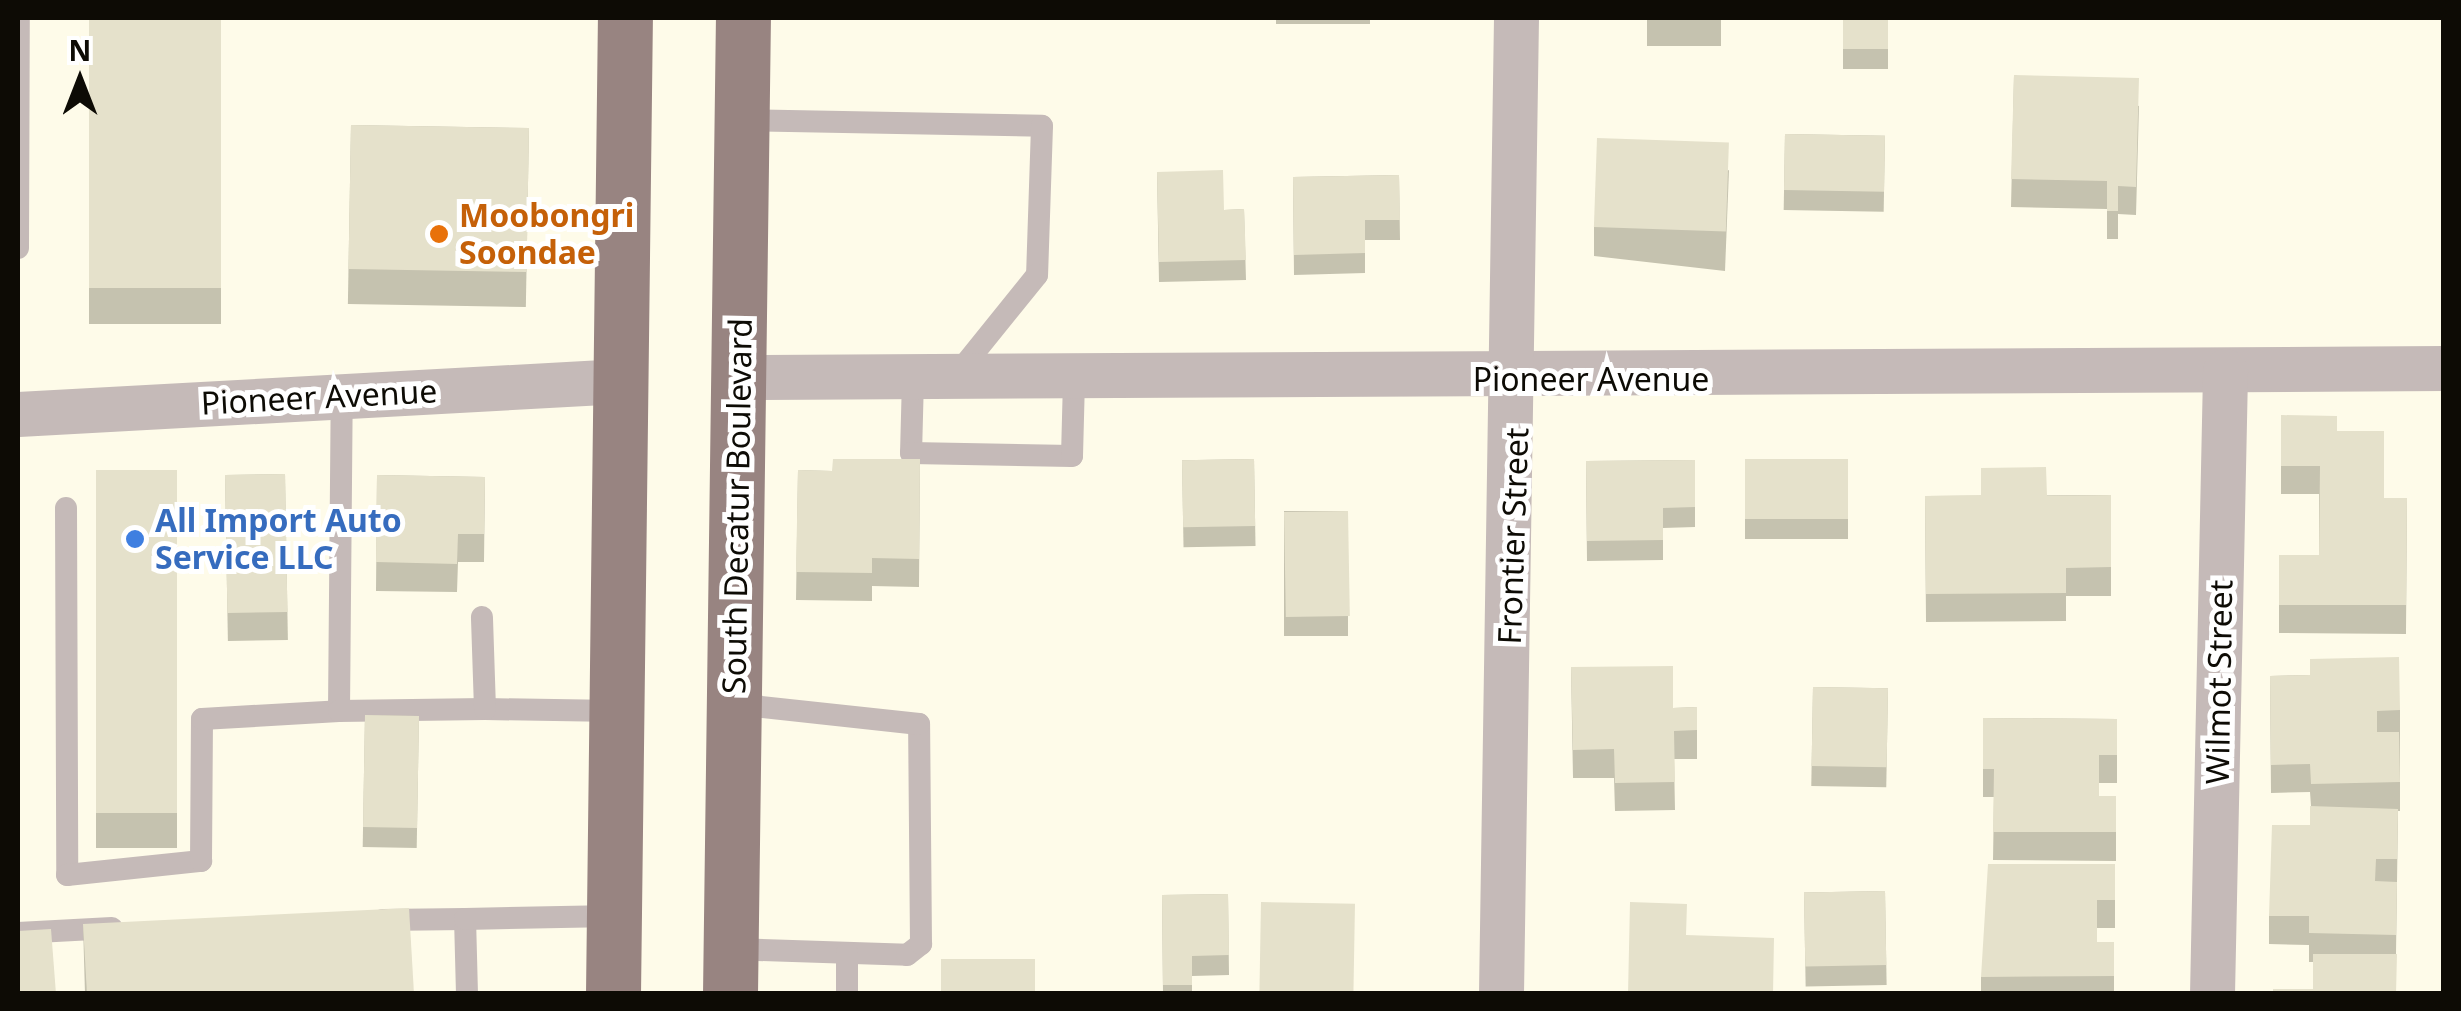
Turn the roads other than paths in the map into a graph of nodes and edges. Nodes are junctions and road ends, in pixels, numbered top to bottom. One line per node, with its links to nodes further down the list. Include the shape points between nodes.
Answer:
1 (19, 18): 6 (lane)
2 (625, 18): 12 (main road)
3 (743, 18): 5 (main road, South Decatur Boulevard)
4 (1516, 18): 13 (street, Frontier Street)
5 (742, 120): 9 (main road, South Decatur Boulevard); 10 (lane, via 1042,126 1037,275)
6 (18, 248)
7 (2444, 368): 8 (street, Pioneer Avenue)
8 (2224, 372): 13 (street, Pioneer Avenue); 33 (street, Wilmot Street)
9 (739, 377): 10 (street, Pioneer Avenue); 18 (main road, South Decatur Boulevard)
10 (933, 378): 11 (street, Pioneer Avenue); 11 (lane, via 911,453 1072,456)
11 (1074, 378): 13 (street, Pioneer Avenue)
12 (621, 380): 14 (street, Pioneer Avenue); 21 (main road)
13 (1518, 380): 32 (street, Frontier Street)
14 (342, 396): 15 (street, Pioneer Avenue); 20 (lane)
15 (18, 414)
16 (66, 508): 20 (lane, via 67,875 201,861 202,719)
17 (482, 617): 19 (lane)
18 (734, 704): 27 (lane, via 918,724 921,944 907,955); 28 (main road, South Decatur Boulevard)
19 (485, 708): 20 (lane); 21 (lane)
20 (339, 711)
21 (616, 711): 22 (main road)
22 (614, 916): 23 (lane); 30 (main road)
23 (465, 919): 24 (lane); 29 (lane)
24 (349, 920)
25 (134, 926): 26 (lane)
26 (18, 932)
27 (846, 953): 28 (lane); 31 (lane)
28 (730, 971)
29 (467, 994)
30 (613, 994)
31 (846, 994)
32 (1501, 994)
33 (2212, 994)

